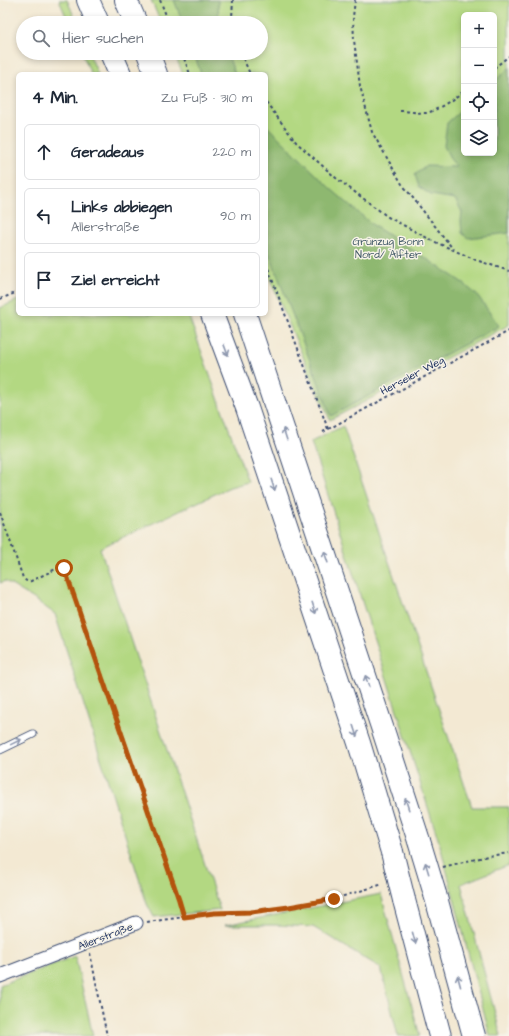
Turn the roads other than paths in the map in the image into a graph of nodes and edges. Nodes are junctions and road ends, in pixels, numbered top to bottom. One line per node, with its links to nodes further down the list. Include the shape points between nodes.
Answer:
1 (88, 0): 3 (highway)
2 (126, 0): 4 (highway)
3 (95, 16)
4 (133, 16)
5 (114, 60): 7 (highway)
6 (151, 60): 8 (highway)
7 (119, 72)
8 (155, 72)
9 (213, 316): 15 (highway, one-way to 15, bridge, via 247,408 359,743 392,852)
10 (246, 316): 16 (highway, one-way to 10, bridge, via 419,841)
11 (33, 734): 12 (lane, one-way to 11)
12 (0, 750)
13 (136, 923): 14 (street, Allerstraße)
14 (0, 976)
15 (440, 1036)
16 (474, 1036)

